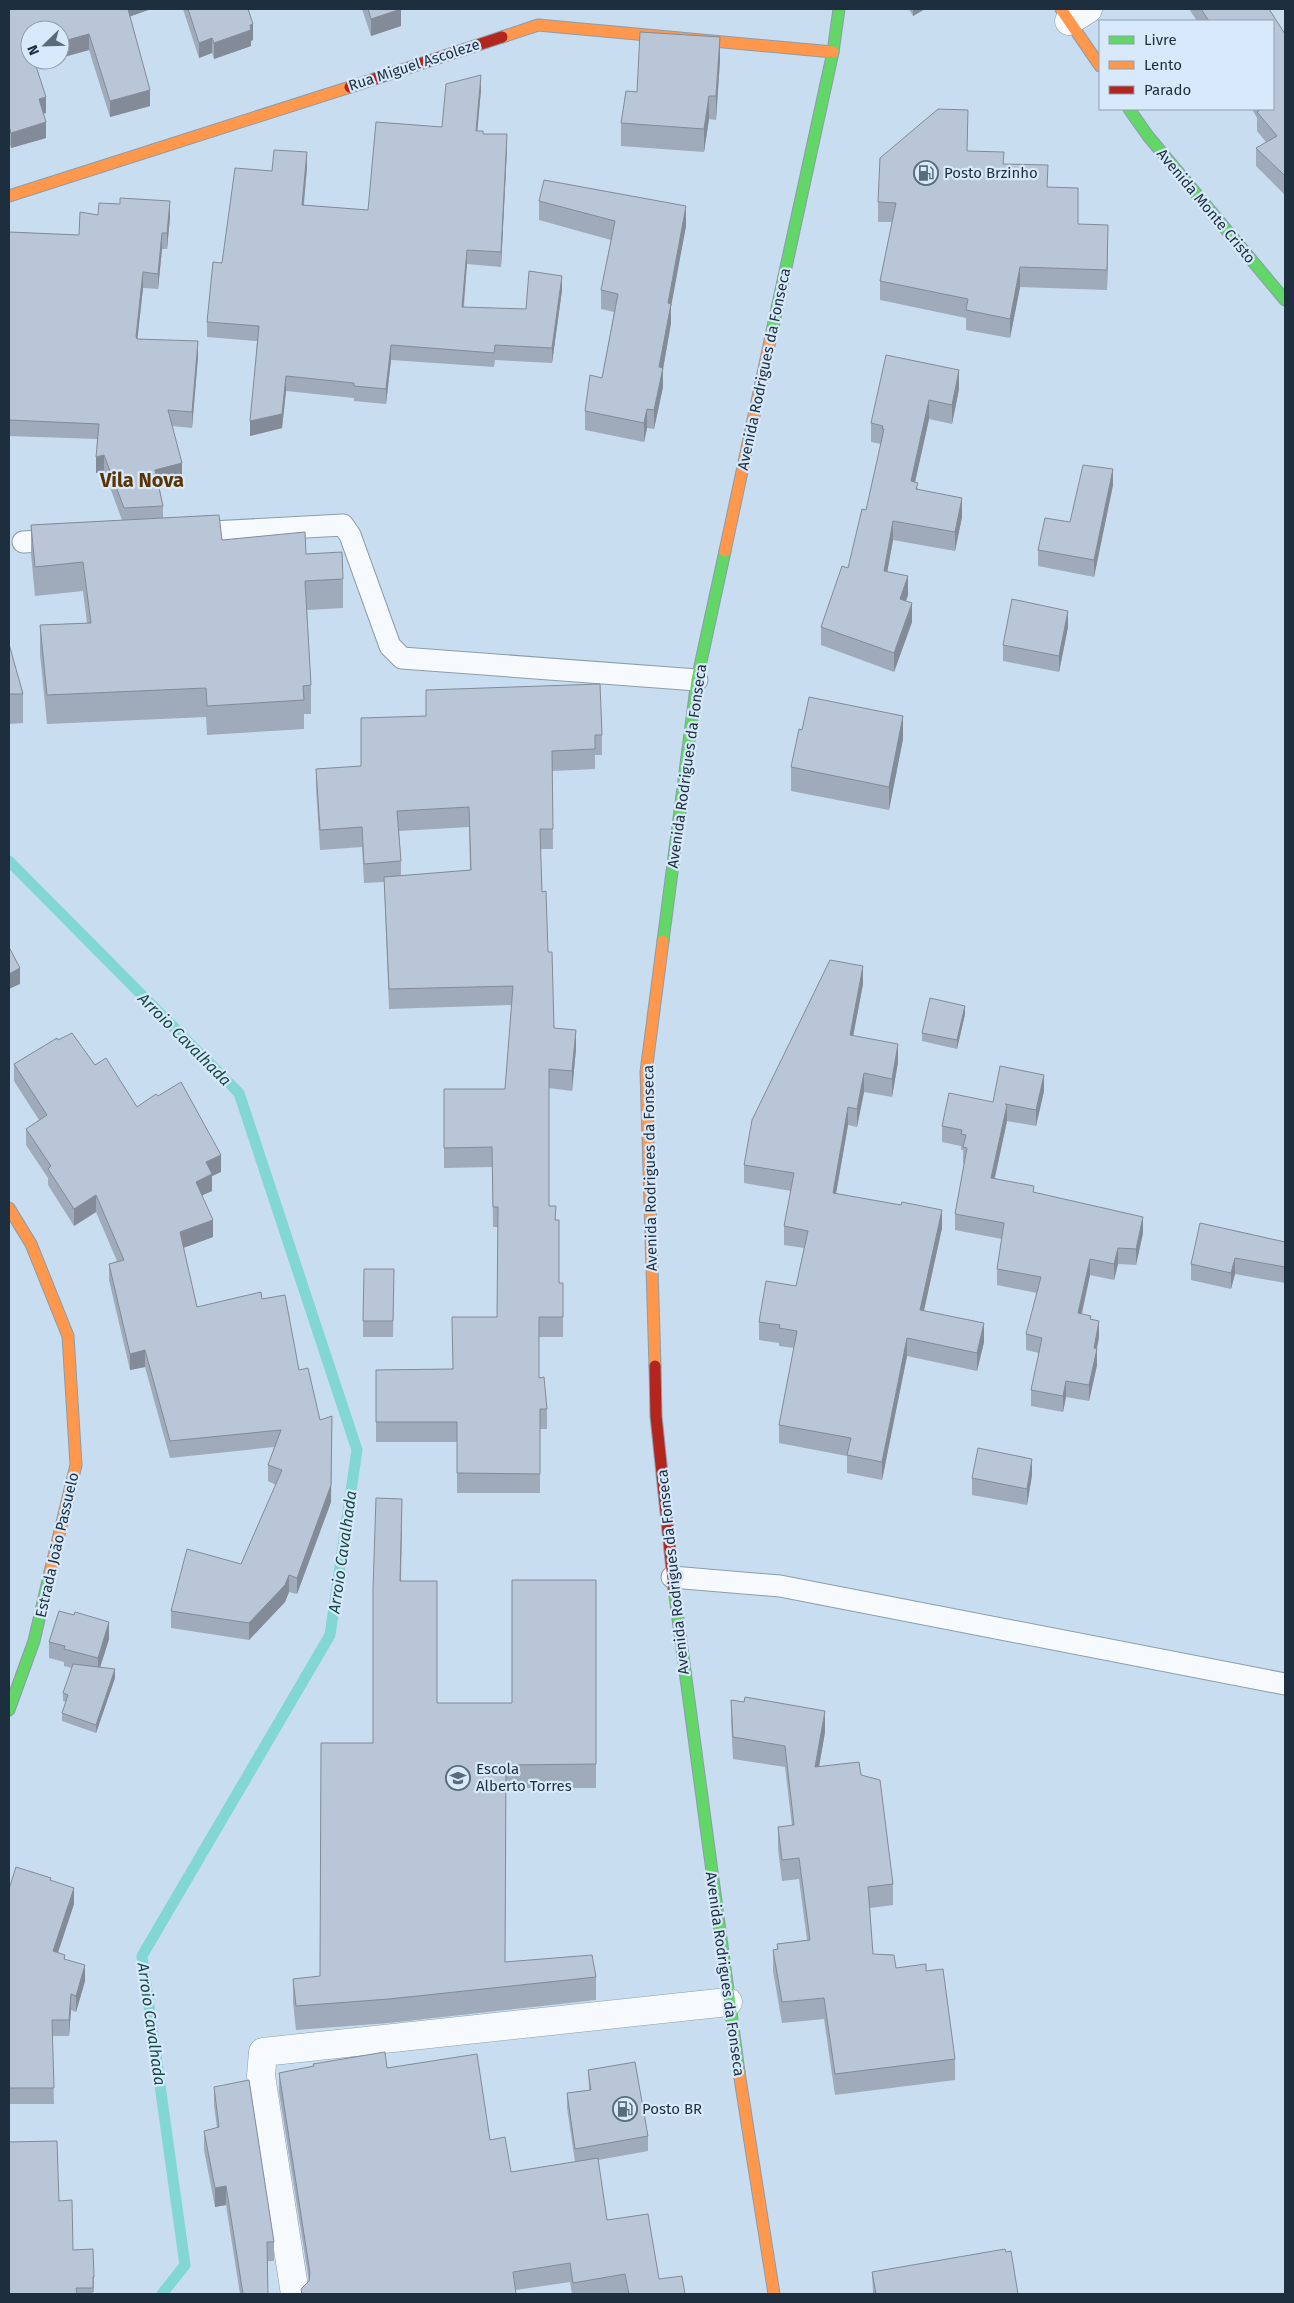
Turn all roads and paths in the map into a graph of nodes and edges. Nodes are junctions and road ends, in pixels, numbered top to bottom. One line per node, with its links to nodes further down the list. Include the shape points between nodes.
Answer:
1 (829, 9): 4 (main road, Avenida Rodrigues da Fonseca)
2 (839, 9): 4 (main road, Avenida Rodrigues da Fonseca)
3 (1073, 13): 5 (main road)
4 (833, 52): 7 (main road, Rua Miguel Ascoleze, via 538,25); 12 (main road, Avenida Rodrigues da Fonseca)
5 (1099, 64)
6 (1130, 110): 8 (main road, Avenida Monte Cristo)
7 (9, 196)
8 (1285, 300)
9 (168, 534): 12 (lane, via 343,525 350,535 390,646 402,658)
10 (81, 539): 11 (lane)
11 (23, 542)
12 (697, 680): 14 (main road, Avenida Rodrigues da Fonseca, via 646,1072 656,1416)
13 (9, 1208): 16 (main road, Estrada João Passuelo, via 31,1244 68,1336 76,1465 34,1642)
14 (672, 1577): 15 (lane, via 780,1586); 17 (main road, Avenida Rodrigues da Fonseca)
15 (1285, 1684)
16 (9, 1710)
17 (728, 2002): 18 (street, via 263,2052 261,2076); 19 (main road, Avenida Rodrigues da Fonseca)
18 (295, 2294)
19 (774, 2294)

